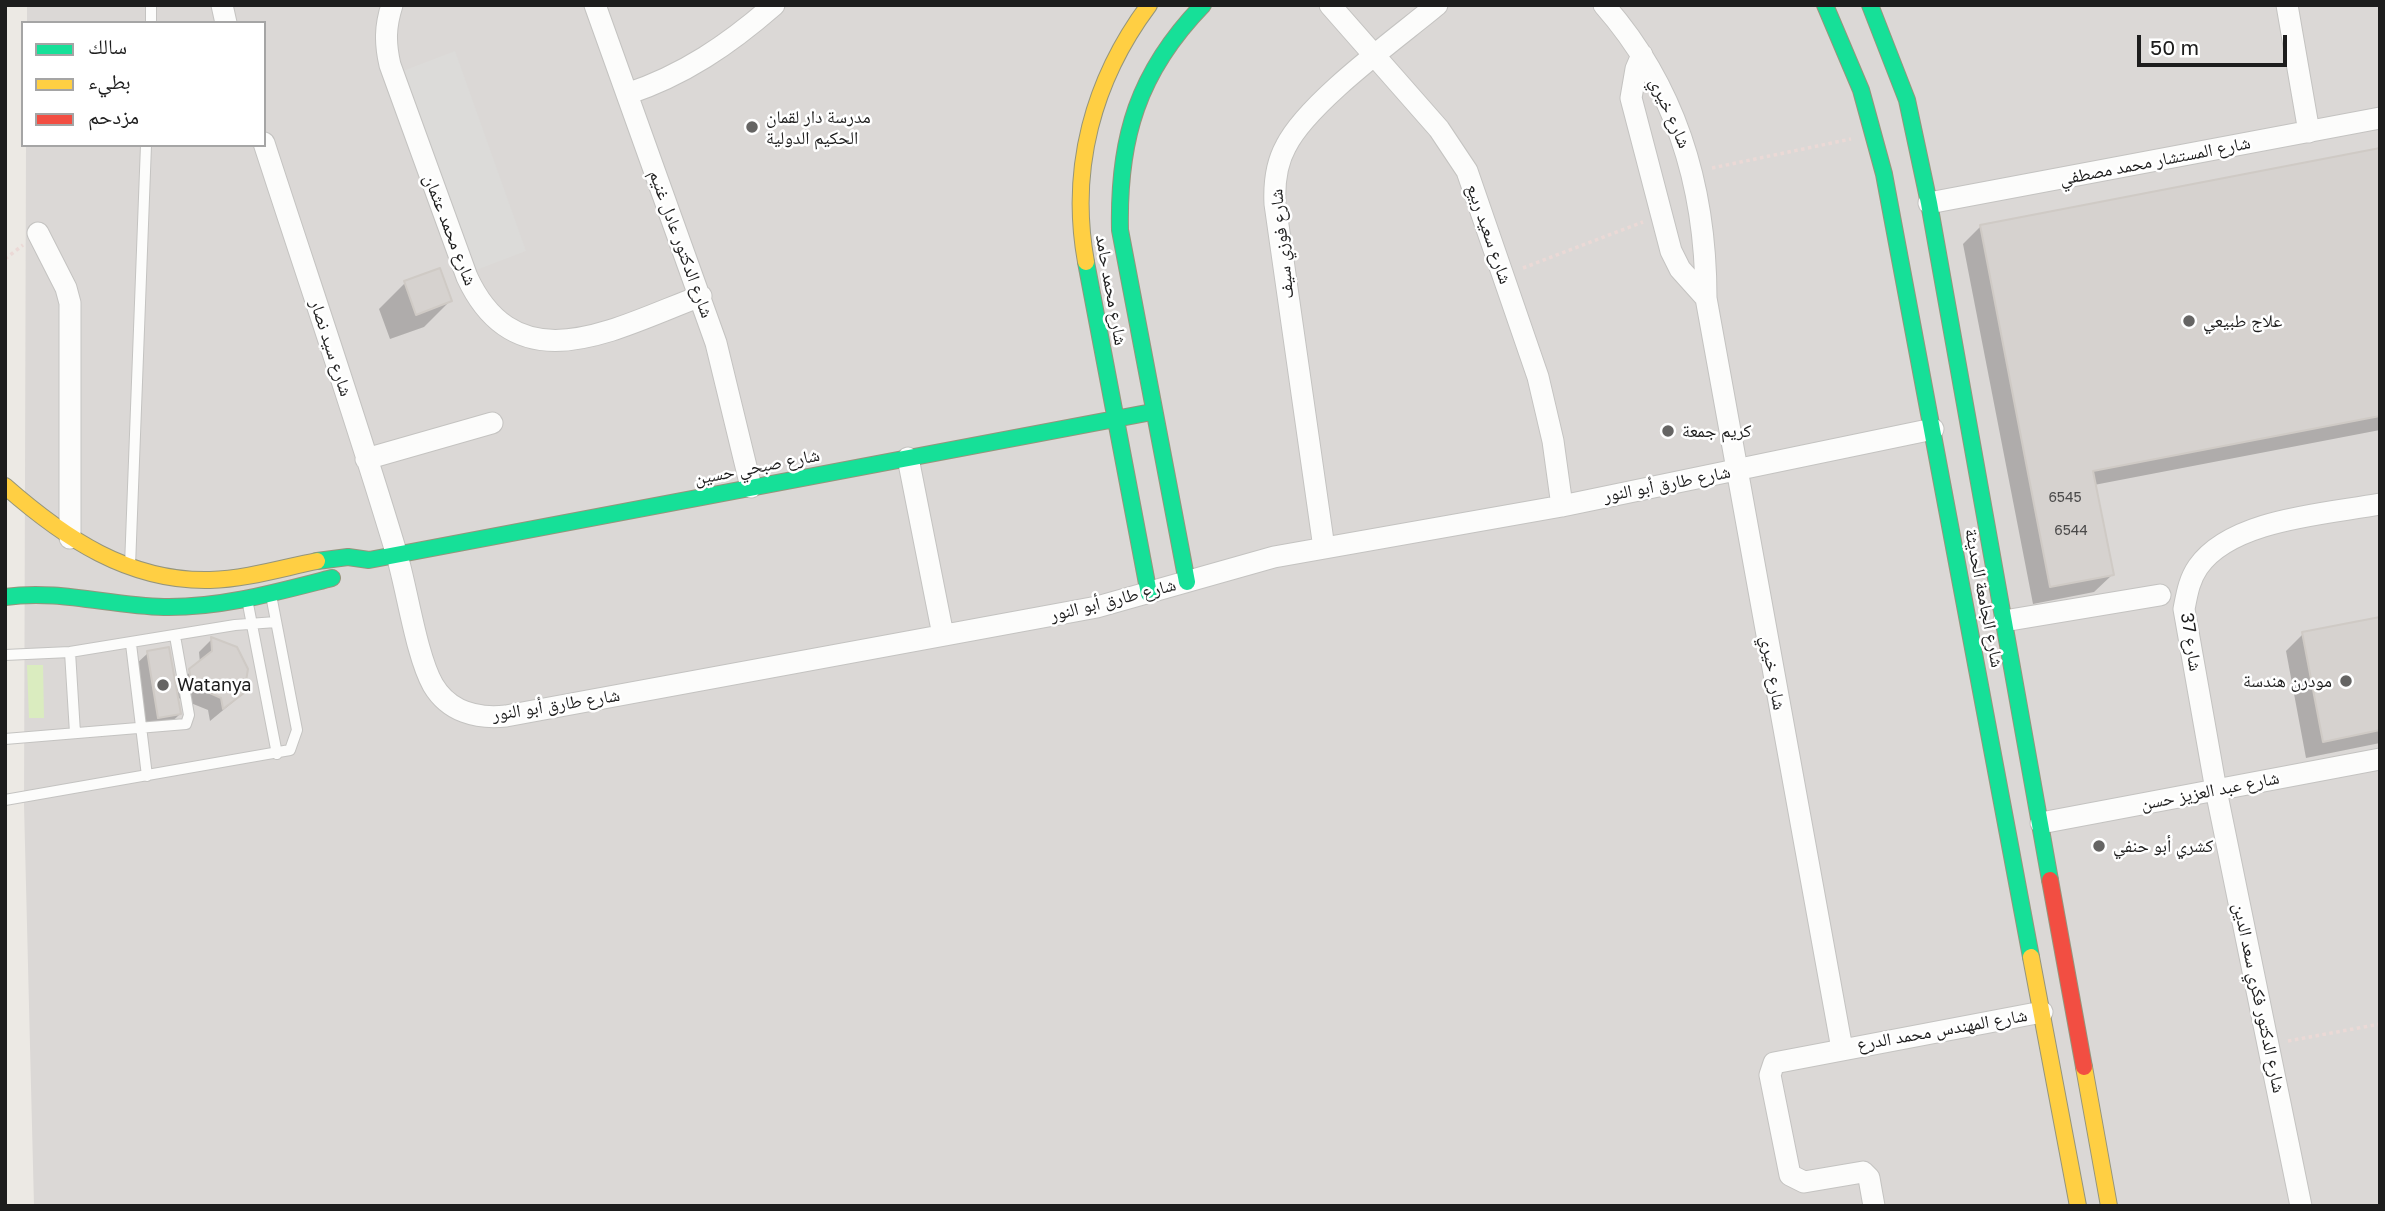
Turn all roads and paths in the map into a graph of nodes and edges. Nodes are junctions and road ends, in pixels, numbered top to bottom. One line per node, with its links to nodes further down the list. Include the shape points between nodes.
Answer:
1 (392, 5): 26 (street, شارع محمد عثمان, via 385,44 390,65 467,276 476,298 491,316 510,330 555,343 578,340)
2 (594, 5): 15 (street, شارع الدكتور عادل غنيم)
3 (774, 5): 15 (street, via 706,59)
4 (1149, 5): 29 (street, شارع محمد حامد, via 1105,76 1081,170 1081,235)
5 (1203, 5): 28 (street, شارع محمد حامد, via 1168,42 1140,92 1119,174 1120,230)
6 (1330, 5): 14 (street, شارع سعيد ربيع)
7 (1437, 5): 14 (street, شارع فوزي سيف)
8 (1604, 5): 13 (street, شارع خيري)
9 (1825, 5): 12 (street, شارع الجامعة الحديثة)
10 (1870, 5): 12 (street, شارع الجامعة الحديثة)
11 (2287, 5): 17 (street)
12 (1864, 41): 18 (street, شارع الجامعة الحديثة); 22 (street, شارع الجامعة الحديثة, via 1907,100)
13 (1643, 55): 21 (street, شارع خيري, via 1675,120); 23 (street, شارع خيري, via 1631,98)
14 (1376, 56): 25 (street, شارع سعيد ربيع, via 1459,156); 40 (street, شارع فوزي سيف, via 1294,132 1284,148 1275,185)
15 (627, 94): 26 (street, شارع الدكتور عادل غنيم)
16 (2380, 118): 17 (street, شارع المستشار محمد مصطفي)
17 (2309, 132): 22 (street, شارع المستشار محمد مصطفي)
18 (1875, 134): 21 (path); 31 (street, شارع الجامعة الحديثة)
19 (146, 147): 44 (lane)
20 (266, 147): 33 (street, شارع سيد نصار)
21 (1692, 172): 27 (street, شارع خيري, via 1703,225)
22 (1929, 203): 52 (street, شارع الجامعة الحديثة)
23 (1660, 215): 25 (path); 27 (street, شارع خيري, via 1680,269)
24 (38, 233): 39 (street, via 70,303)
25 (1504, 275): 38 (street, شارع سعيد ربيع, via 1546,409)
26 (701, 296): 36 (street, شارع الدكتور عادل غنيم, via 730,391)
27 (1706, 298): 34 (street, شارع خيري)
28 (1152, 412): 29 (street, شارع صبحي حسين); 45 (street, شارع محمد حامد)
29 (1115, 419): 32 (street, شارع صبحي حسين); 47 (street, شارع محمد حامد)
30 (492, 423): 33 (street)
31 (1933, 429): 34 (street, شارع طارق أبو النور); 69 (street, شارع الجامعة الحديثة)
32 (908, 458): 36 (street, شارع صبحي حسين); 55 (street)
33 (366, 459): 41 (street, شارع سيد نصار)
34 (1735, 471): 38 (street, شارع طارق أبو النور); 72 (street, شارع خيري)
35 (5, 485): 39 (street, شارع صبحي حسين)
36 (751, 487): 41 (street, شارع صبحي حسين)
37 (2380, 504): 66 (street, شارع 37, via 2249,531 2211,552 2197,568 2184,609)
38 (1562, 506): 40 (street, شارع طارق أبو النور)
39 (70, 538): 43 (street, شارع صبحي حسين)
40 (1324, 548): 45 (street, شارع طارق أبو النور, via 1250,562)
41 (397, 554): 42 (street, شارع صبحي حسين); 55 (street, شارع طارق أبو النور, via 432,684 457,709 472,715 506,716)
42 (369, 560): 44 (street, شارع صبحي حسين, via 344,557 211,580); 46 (street, شارع صبحي حسين, via 352,573)
43 (95, 567): 44 (street, شارع صبحي حسين); 51 (street)
44 (130, 569)
45 (1187, 582): 47 (street, شارع طارق أبو النور)
46 (270, 593): 50 (street, شارع صبحي حسين); 53 (lane)
47 (1149, 594): 55 (street, شارع طارق أبو النور)
48 (2160, 595): 52 (street)
49 (5, 597): 51 (street, شارع صبحي حسين, via 34,592)
50 (247, 598): 51 (street, شارع صبحي حسين, via 167,608); 54 (lane)
51 (93, 600)
52 (2004, 621): 68 (street, شارع الجامعة الحديثة)
53 (276, 622): 54 (lane); 63 (lane, via 297,730 290,750)
54 (252, 624): 56 (lane); 63 (lane)
55 (943, 635)
56 (175, 636): 57 (lane); 60 (lane, via 188,720 181,725)
57 (131, 644): 58 (lane); 60 (lane)
58 (70, 652): 59 (lane); 61 (lane)
59 (5, 655)
60 (141, 728): 61 (lane); 65 (lane)
61 (75, 733): 62 (lane)
62 (5, 739)
63 (277, 754): 65 (lane)
64 (2380, 759): 66 (street, شارع عبد العزيز حسن)
65 (147, 776): 67 (lane)
66 (2216, 790): 68 (street, شارع عبد العزيز حسن); 71 (street, شارع الدكتور فكري سعد الدين)
67 (5, 800)
68 (2041, 823): 73 (street, شارع الجامعة الحديثة)
69 (2042, 1012): 72 (street, شارع المهندس محمد الدرع); 74 (street, شارع الجامعة الحديثة)
70 (2380, 1024): 71 (path)
71 (2269, 1044): 78 (street, شارع الدكتور فكري سعد الدين)
72 (1842, 1049): 75 (street, شارع المهندس محمد الدرع, via 1781,1060 1771,1067 1788,1170 1794,1179 1804,1182 1863,1172 1869,1178)
73 (2086, 1079): 74 (street); 77 (street, شارع الجامعة الحديثة)
74 (2055, 1084): 76 (street, شارع الجامعة الحديثة)
75 (1874, 1206)
76 (2078, 1206)
77 (2109, 1206)
78 (2301, 1206)

